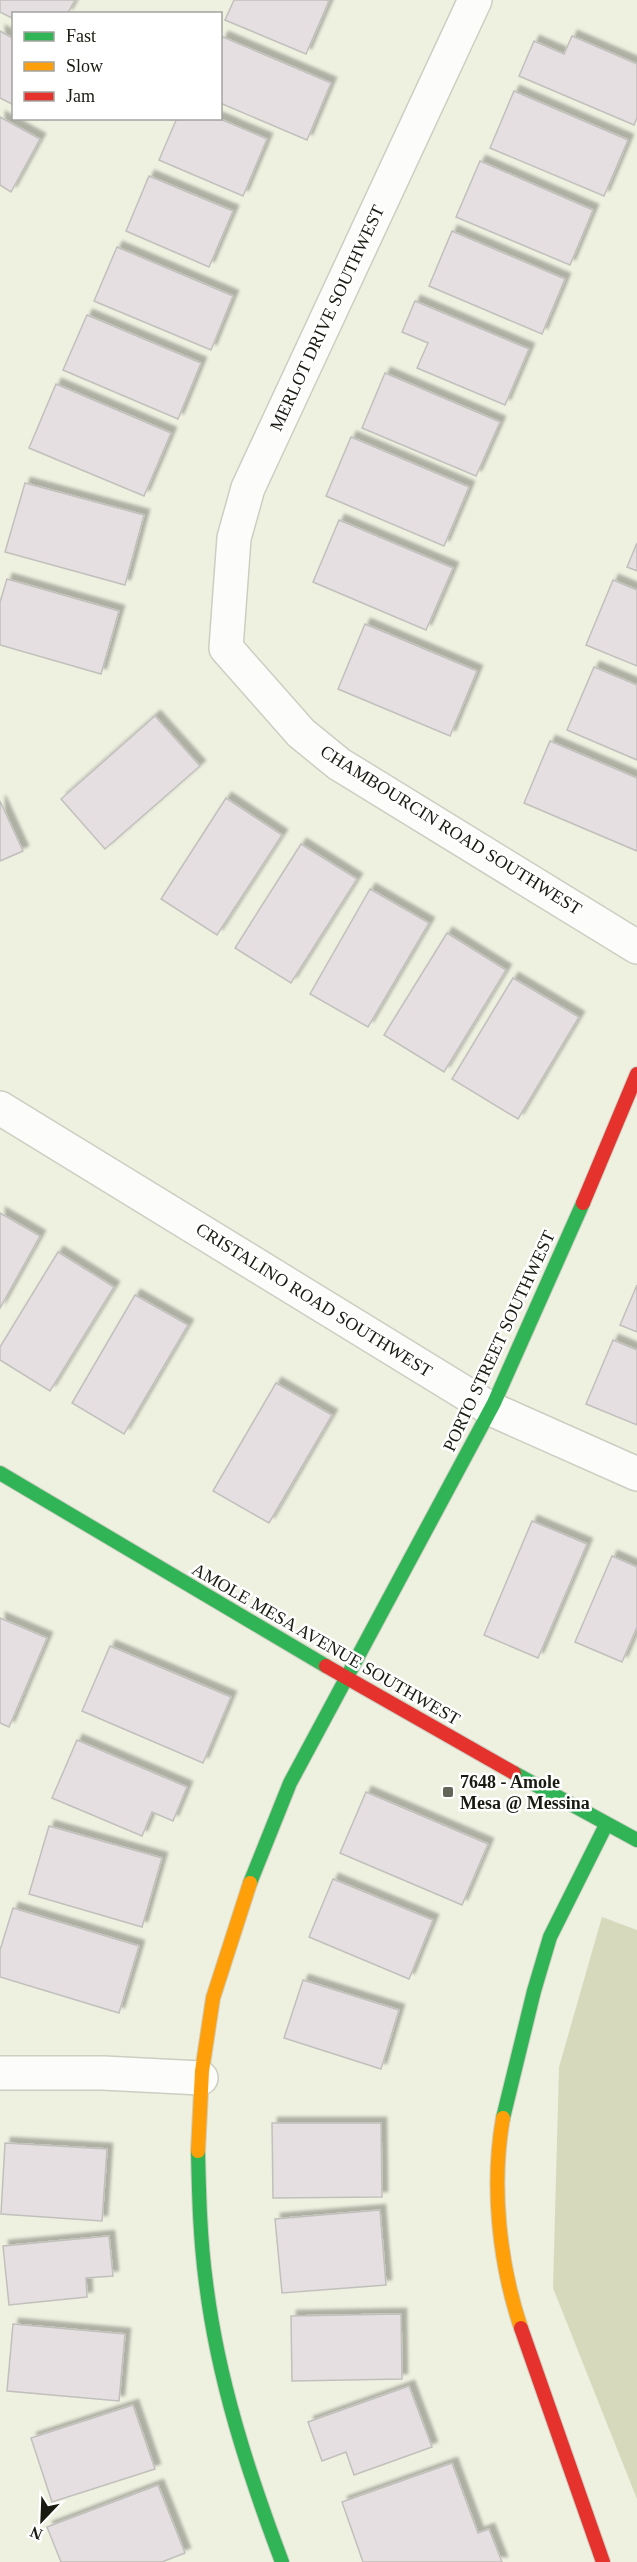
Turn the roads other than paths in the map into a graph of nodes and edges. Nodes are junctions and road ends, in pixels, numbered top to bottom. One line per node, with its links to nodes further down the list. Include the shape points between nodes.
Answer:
1 (475, 0): 2 (street, MERLOT DRIVE SOUTHWEST, via 248,488 234,538)
2 (226, 648): 3 (street, CHAMBOURCIN ROAD SOUTHWEST, via 301,733 339,764)
3 (637, 947)
4 (637, 1074): 6 (street, PORTO STREET SOUTHWEST)
5 (0, 1108): 6 (street, CRISTALINO ROAD SOUTHWEST)
6 (491, 1409): 8 (street, CRISTALINO ROAD SOUTHWEST); 9 (street, PORTO STREET SOUTHWEST)
7 (0, 1473): 9 (street, AMOLE MESA AVENUE SOUTHWEST)
8 (637, 1474)
9 (345, 1678): 10 (street, AMOLE MESA AVENUE SOUTHWEST); 13 (street, PORTO STREET SOUTHWEST, via 280,1806 243,1901 213,1995)
10 (606, 1826): 11 (street, AMOLE MESA AVENUE SOUTHWEST); 15 (street, via 550,1937 508,2093 498,2146 498,2202 505,2260 518,2317)
11 (637, 1840)
12 (0, 2073): 13 (street)
13 (201, 2078): 14 (street, PORTO STREET SOUTHWEST, via 200,2250 214,2341 232,2417)
14 (282, 2562)
15 (603, 2562)

